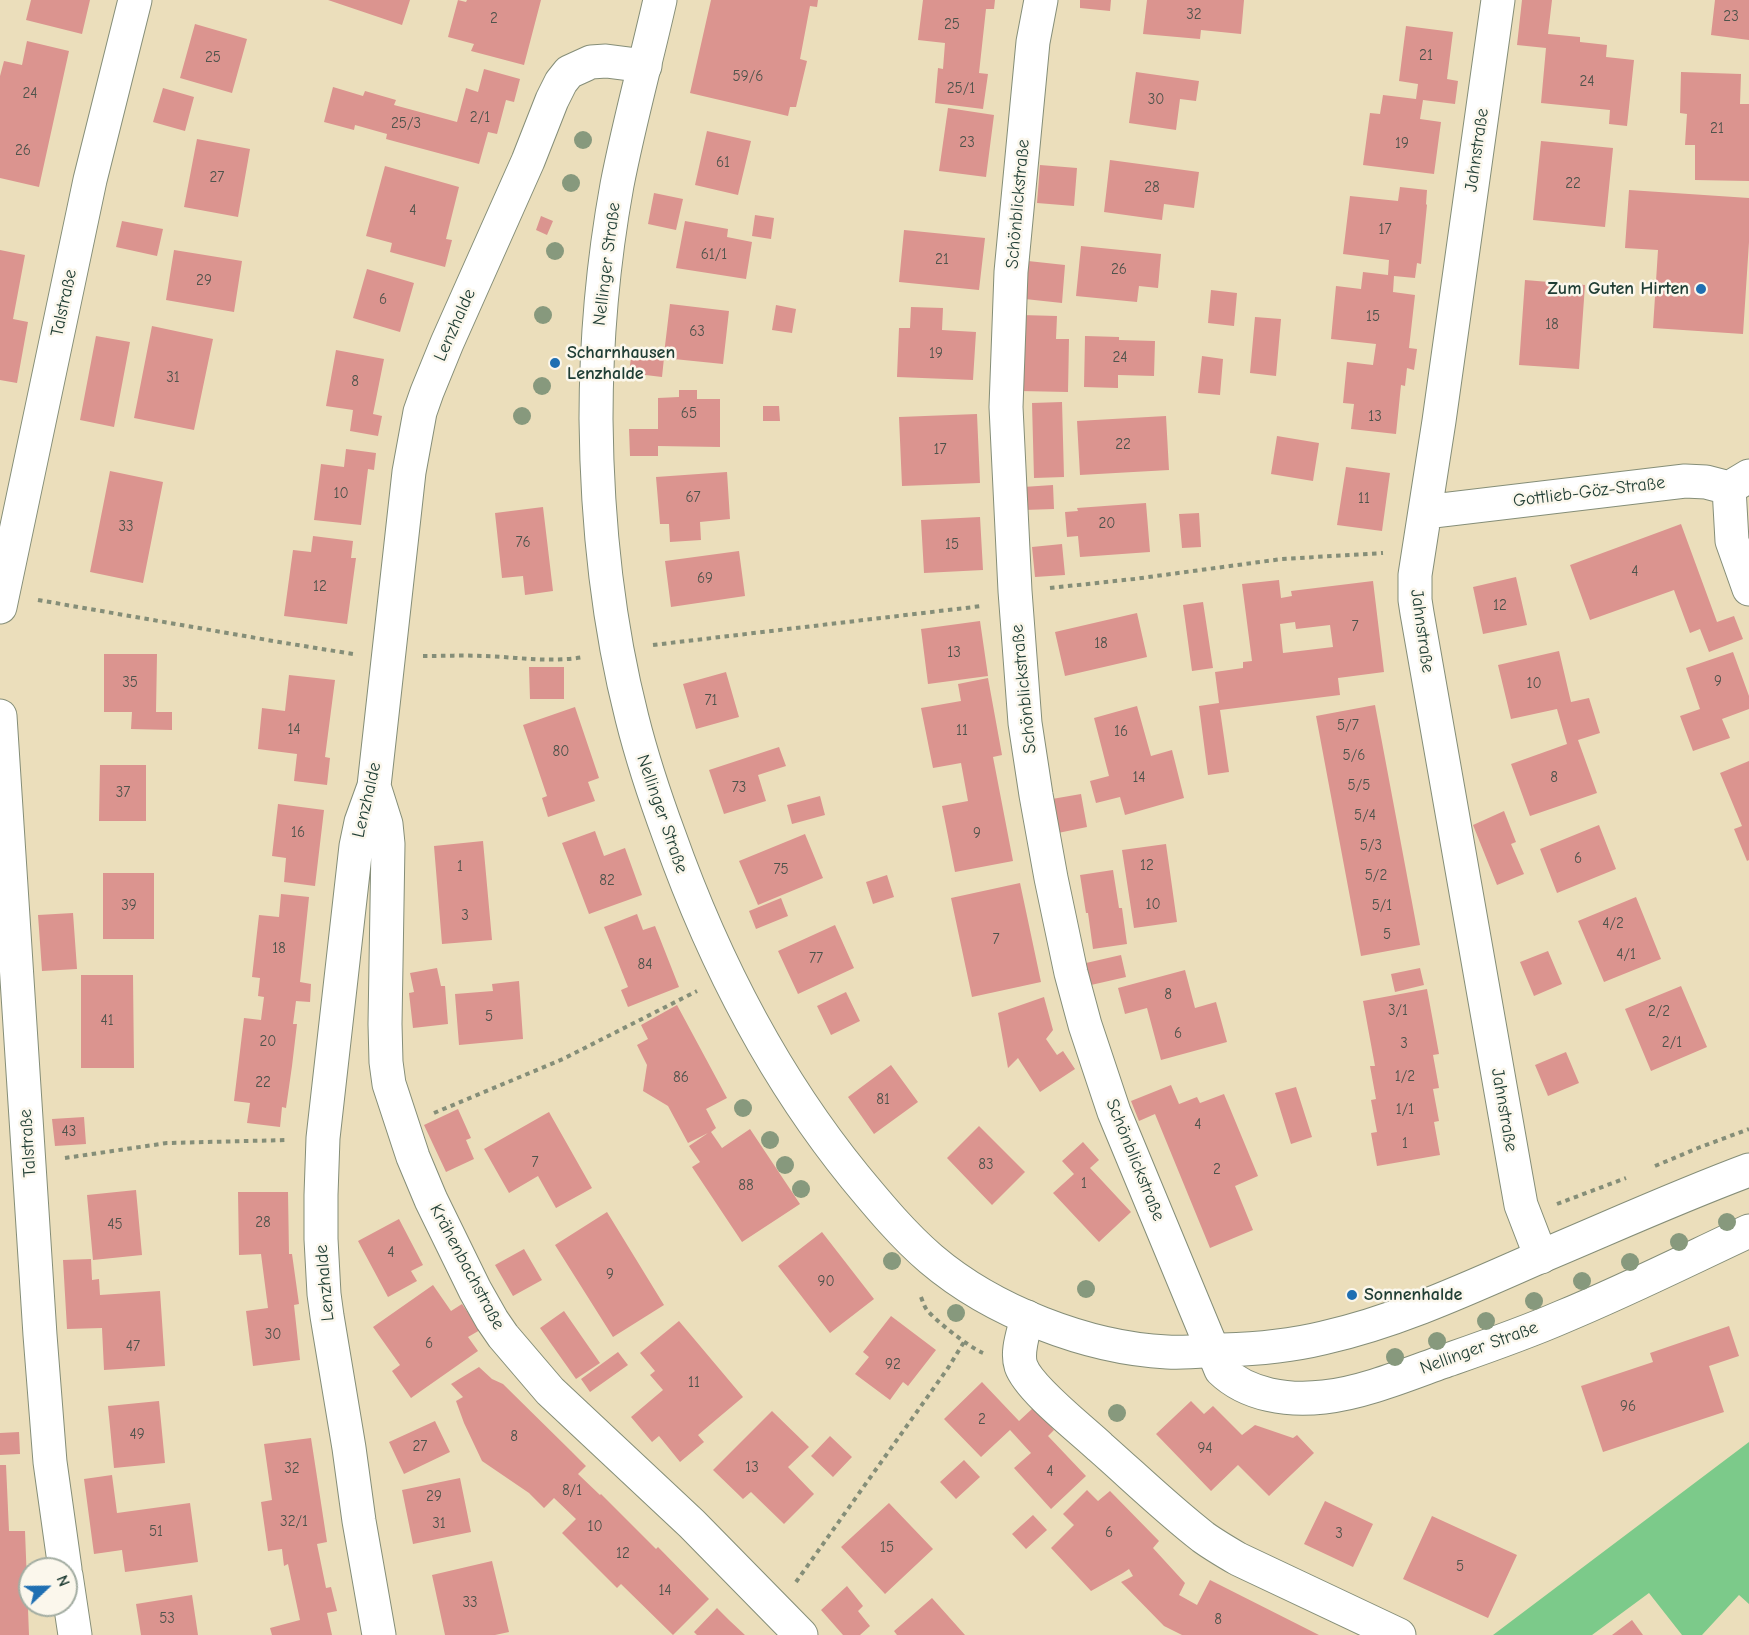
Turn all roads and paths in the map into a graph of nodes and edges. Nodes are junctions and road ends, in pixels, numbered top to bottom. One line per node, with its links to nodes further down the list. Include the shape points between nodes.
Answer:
1 (135, 0): 11 (street, Talstraße, via 90,180)
2 (660, 0): 5 (street, Nellinger Straße)
3 (1041, 0): 10 (street, Schönblickstraße, via 1033,42 1011,272 1006,408)
4 (1498, 0): 7 (street, Jahnstraße)
5 (645, 66): 13 (street, Lenzhalde, via 606,61 584,64 564,77 552,100 420,412); 28 (street, Nellinger Straße, via 618,180 605,262 596,419 608,593 629,708 650,783 682,873 727,976 774,1064 811,1120 881,1208 931,1259 982,1295)
6 (1739, 482): 7 (street, Gottlieb-Göz-Straße, via 1685,481); 9 (street, via 1732,541)
7 (1425, 512): 8 (street, Jahnstraße)
8 (1418, 552): 10 (path, via 1282,559); 25 (street, Jahnstraße, via 1414,575 1416,606)
9 (1749, 589)
10 (1027, 590): 12 (path, via 998,605); 30 (street, Schönblickstraße, via 1020,668 1028,744 1071,973 1114,1112)
11 (1, 596): 13 (path)
12 (648, 646)
13 (387, 657): 14 (path); 16 (street, Lenzhalde)
14 (579, 658)
15 (0, 716): 31 (street, Talstraße, via 44,1381)
16 (374, 786): 35 (street, Lenzhalde, via 356,846 326,1103 321,1195 326,1305); 36 (street, Krähenbachstraße, via 388,844 385,1024 389,1084 413,1157 475,1290 503,1336 550,1391 692,1524)
17 (698, 990): 18 (path, via 563,1059)
18 (468, 1098)
19 (1749, 1129): 22 (path)
20 (293, 1140): 21 (path, via 167,1143)
21 (62, 1158)
22 (1651, 1168)
23 (1749, 1170): 27 (street, Nellinger Straße)
24 (1632, 1175): 25 (path)
25 (1525, 1215): 27 (street, Jahnstraße)
26 (1749, 1231): 30 (street, Nellinger Straße, via 1560,1319 1409,1374 1336,1395 1283,1397 1255,1390 1226,1375)
27 (1540, 1257): 30 (street, Nellinger Straße, via 1463,1291 1353,1330 1280,1346)
28 (1028, 1317): 30 (street, Nellinger Straße, via 1131,1348 1168,1353); 37 (street, via 1019,1354 1027,1378 1191,1527 1238,1559)
29 (964, 1342): 32 (path)
30 (1212, 1351)
31 (63, 1557)
32 (801, 1575)
33 (72, 1617): 34 (street)
34 (75, 1635)
35 (379, 1635)
36 (801, 1635)
37 (1399, 1635)

